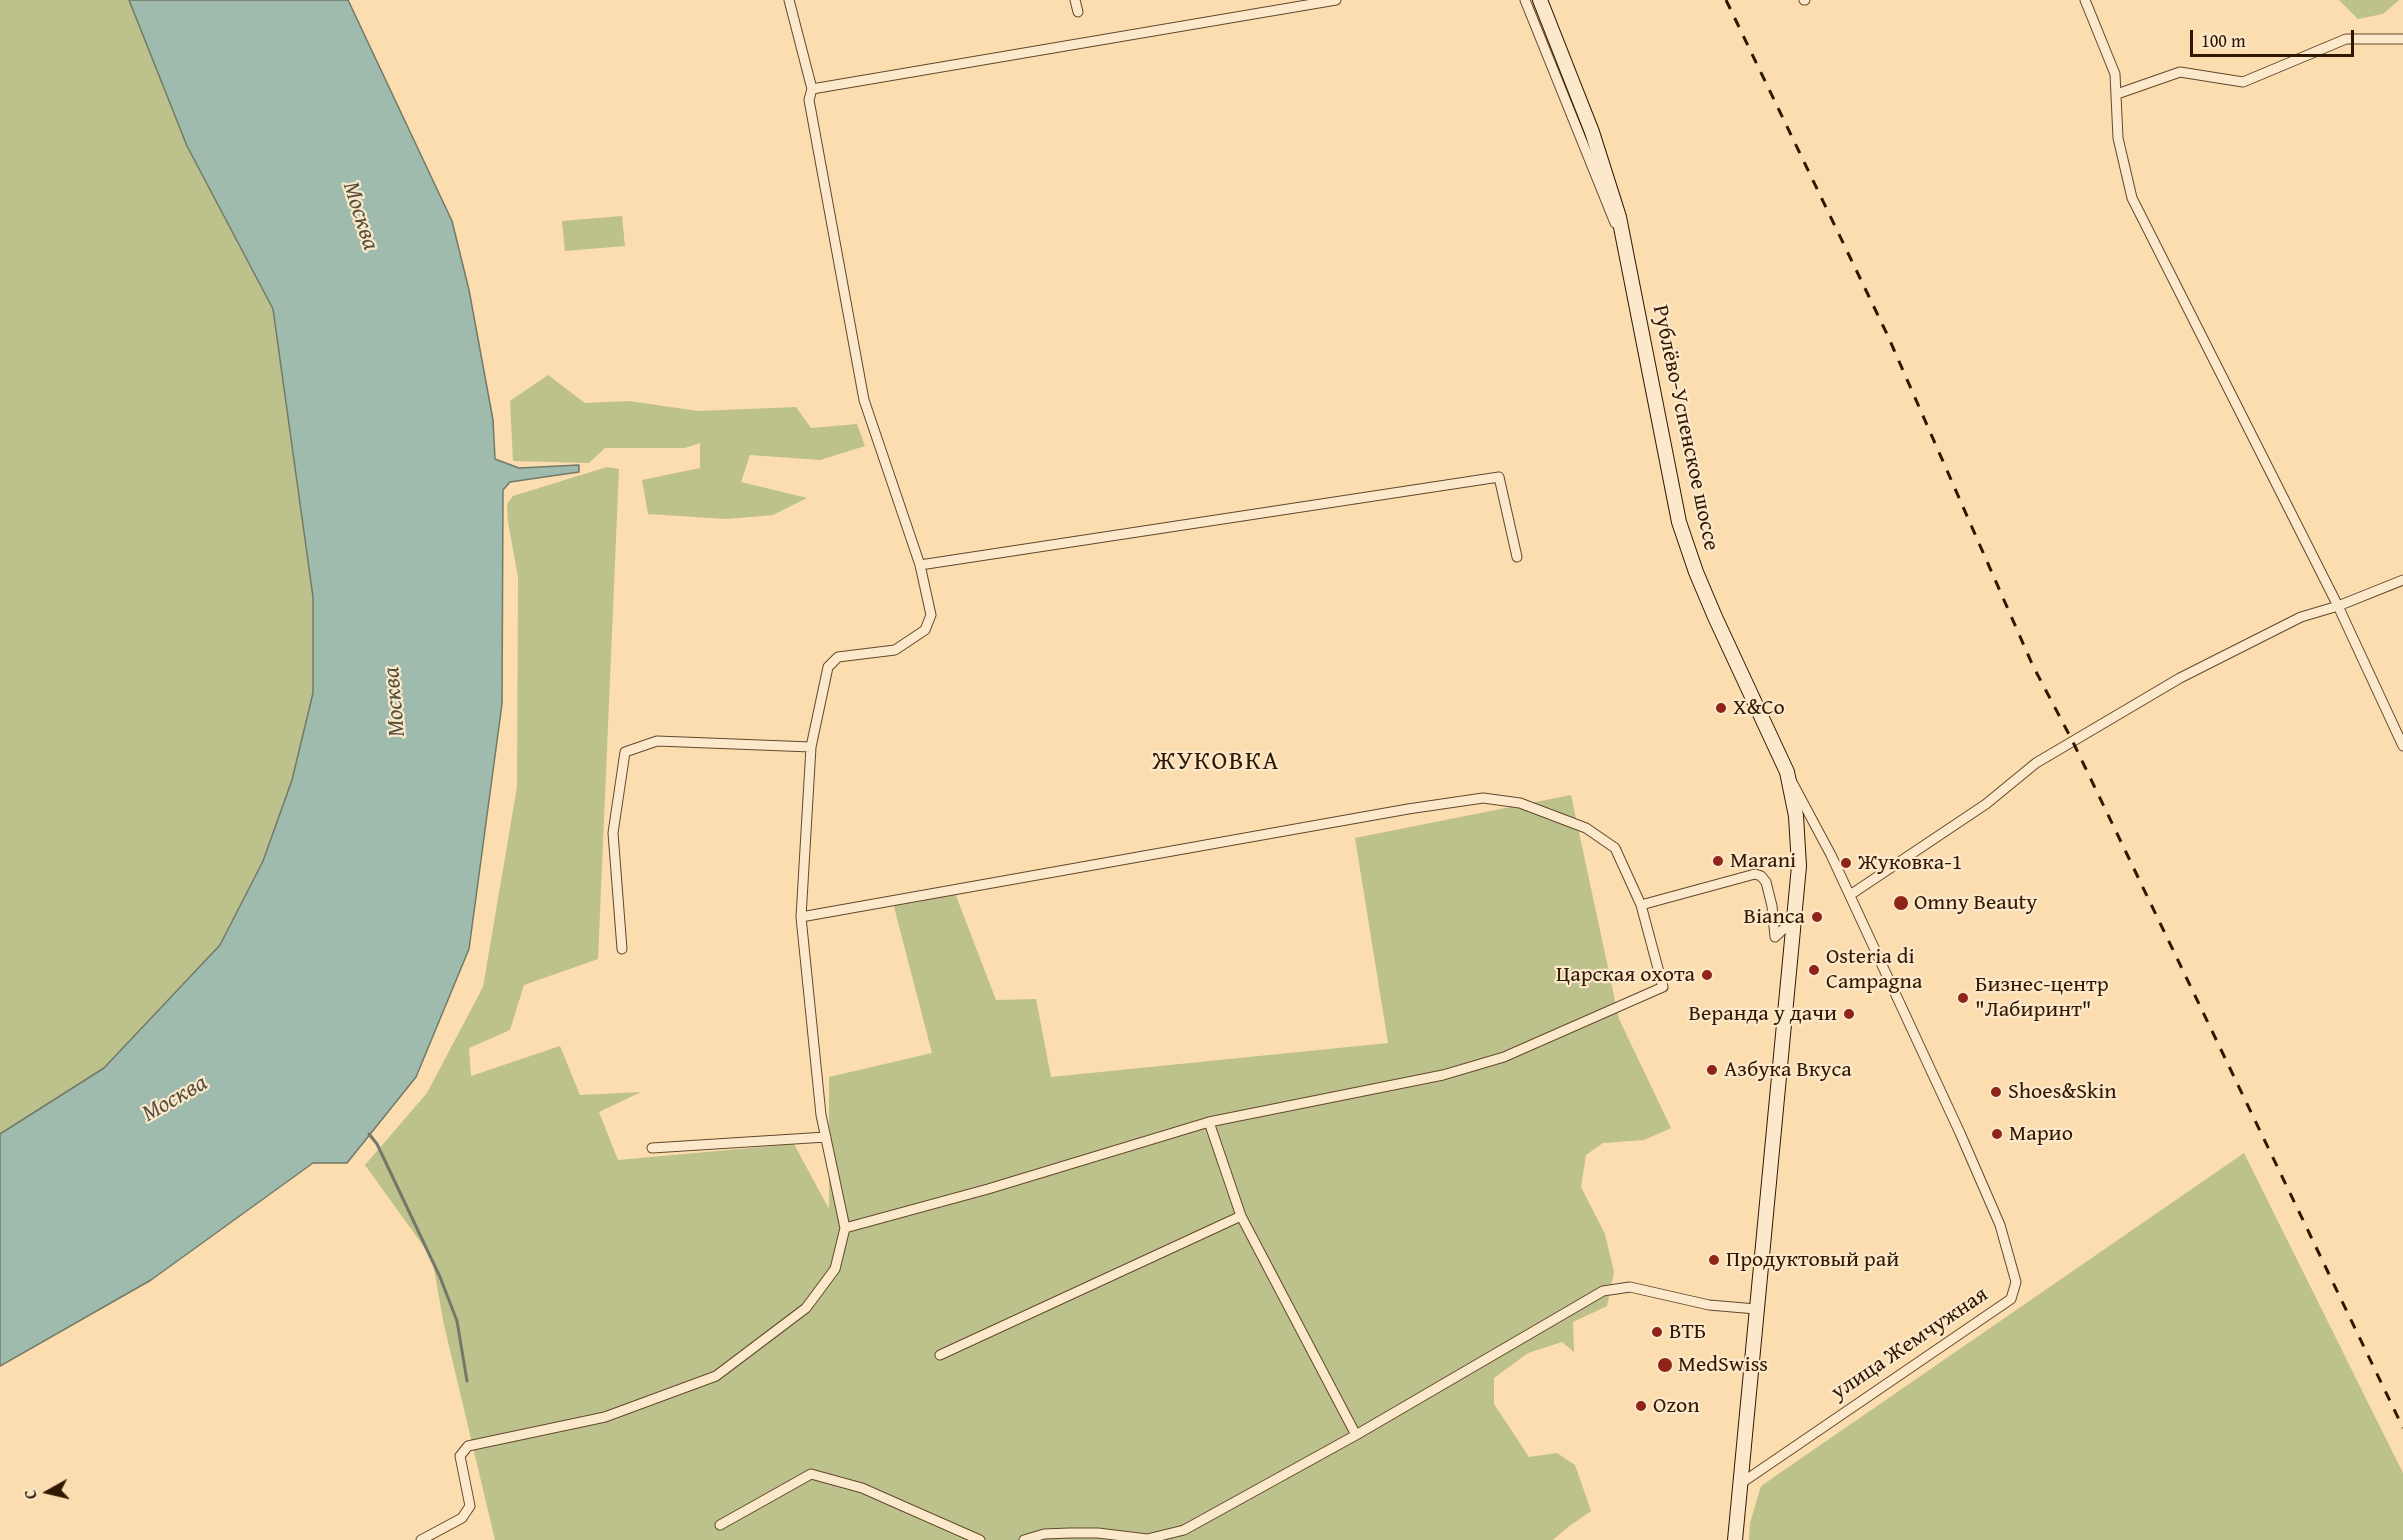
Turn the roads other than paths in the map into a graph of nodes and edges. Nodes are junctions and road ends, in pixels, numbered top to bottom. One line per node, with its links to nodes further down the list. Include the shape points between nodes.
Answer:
1 (789, 0): 9 (street)
2 (1075, 0): 7 (street)
3 (1336, 0): 9 (street)
4 (1525, 0): 11 (street)
5 (1540, 0): 11 (main road, Рублёво-Успенское шоссе, via 1602,160)
6 (2085, 0): 10 (street, via 2115,74)
7 (1078, 12)
8 (2403, 39): 10 (street, via 2346,39 2243,82 2180,72)
9 (812, 89): 13 (street, via 809,100 864,400)
10 (2117, 94): 15 (street, via 2118,138 2132,198)
11 (1627, 254): 18 (main road, Рублёво-Успенское шоссе, via 1679,522 1715,618)
12 (1517, 557): 13 (street, via 1500,477)
13 (920, 565): 17 (street, via 931,615 925,630 895,650 838,657 828,668)
14 (2403, 580): 15 (street)
15 (2338, 606): 16 (street); 19 (street, via 2301,617 2072,740 2036,763 1986,804)
16 (2403, 746)
17 (811, 747): 21 (street); 23 (street, via 657,741 625,752 613,833)
18 (1787, 772): 19 (street, улица Жемчужная); 22 (main road, Рублёво-Успенское шоссе, via 1798,836)
19 (1850, 895): 32 (street, улица Жемчужная, via 2000,1225 2016,1282 2011,1299)
20 (1641, 905): 21 (street, via 1615,848 1586,828 1520,802 1483,798); 22 (street, via 1755,874 1766,882 1775,937); 24 (street, via 1663,987 1494,1060 1443,1075)
21 (801, 917): 25 (street)
22 (1794, 920): 29 (main road, Рублёво-Успенское шоссе)
23 (622, 949)
24 (1209, 1122): 27 (street); 28 (street)
25 (826, 1137): 26 (street); 28 (street)
26 (652, 1148)
27 (1241, 1216): 30 (street); 31 (street)
28 (845, 1228): 34 (street, via 835,1269 806,1308 716,1376 605,1417 468,1446 460,1456 470,1506 462,1518)
29 (1756, 1309): 31 (street, via 1709,1305 1630,1287 1603,1291); 32 (main road, Рублёво-Успенское шоссе)
30 (940, 1355)
31 (1356, 1435): 36 (street, via 1184,1530 1147,1539 1069,1533)
32 (1740, 1484): 37 (main road, Рублёво-Успенское шоссе)
33 (720, 1525): 35 (street, via 811,1473 862,1488)
34 (421, 1540)
35 (980, 1540)
36 (1024, 1540)
37 (1735, 1540)

